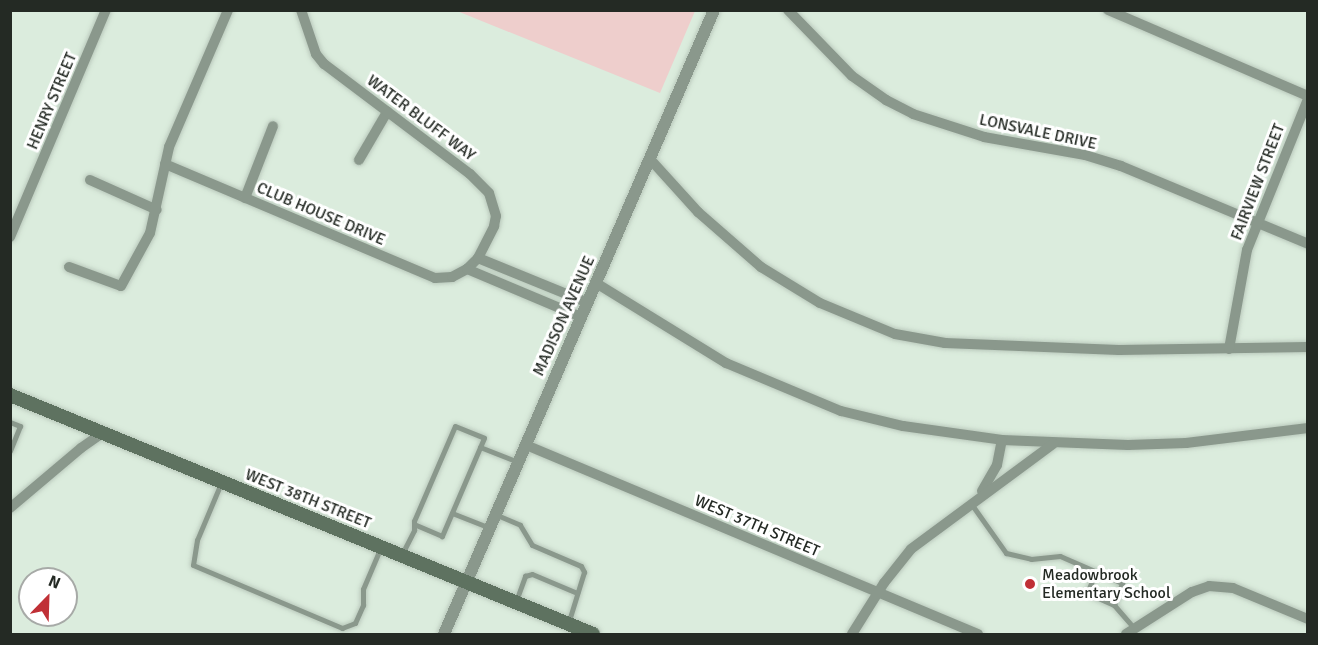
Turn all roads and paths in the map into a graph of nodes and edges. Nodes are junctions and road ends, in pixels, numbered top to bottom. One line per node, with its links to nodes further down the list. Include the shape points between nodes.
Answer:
1 (106, 10): 17 (street, HENRY STREET)
2 (228, 10): 12 (street)
3 (301, 10): 8 (street, WATER BLUFF WAY, via 316,54 324,64)
4 (788, 10): 16 (street, LONSVALE DRIVE, via 852,76 913,114 984,137 1085,155 1121,166)
5 (1108, 10): 7 (street)
6 (711, 11): 10 (street, MADISON AVENUE)
7 (1308, 97): 16 (street, FAIRVIEW STREET)
8 (387, 112): 11 (street); 19 (street, WATER BLUFF WAY, via 470,174 489,193 495,226)
9 (273, 126): 14 (street)
10 (650, 159): 22 (street, MADISON AVENUE); 26 (street, via 720,234 761,267 820,303 895,334 945,343 1119,350)
11 (358, 160)
12 (165, 164): 14 (street, CLUB HOUSE DRIVE); 15 (street)
13 (90, 180): 15 (street)
14 (245, 198): 21 (street, CLUB HOUSE DRIVE, via 435,278 452,277)
15 (157, 210): 20 (street, via 150,233 121,286)
16 (1257, 223): 18 (street, LONSVALE DRIVE); 26 (street, FAIRVIEW STREET, via 1247,250)
17 (10, 237)
18 (1308, 244)
19 (478, 258): 21 (street, CLUB HOUSE DRIVE); 23 (street)
20 (69, 267)
21 (467, 269): 24 (street)
22 (596, 283): 23 (street, MADISON AVENUE); 31 (street, via 726,363 841,411 903,426)
23 (588, 303): 24 (street, MADISON AVENUE)
24 (581, 318): 33 (street, MADISON AVENUE)
25 (1308, 347): 26 (street)
26 (1229, 349)
27 (10, 395): 30 (main road, WEST 38TH STREET)
28 (10, 423): 35 (lane, via 20,426)
29 (1308, 428): 32 (street, via 1186,442)
30 (101, 434): 37 (main road, WEST 38TH STREET); 39 (street)
31 (1002, 440): 32 (street); 38 (street, via 997,465)
32 (1053, 444): 38 (street)
33 (526, 445): 36 (street, MADISON AVENUE); 49 (street, WEST 37TH STREET)
34 (480, 447): 36 (lane); 40 (lane); 42 (lane, via 484,438 455,426)
35 (10, 451)
36 (518, 462): 41 (street, MADISON AVENUE)
37 (222, 482): 44 (main road, WEST 38TH STREET); 44 (lane, via 197,540 193,565 342,628 355,623 363,605 363,589)
38 (973, 501): 46 (lane, via 1006,553 1031,559 1060,555); 49 (street, via 911,549)
39 (10, 508)
40 (452, 513): 42 (lane, via 442,536); 43 (lane)
41 (495, 514): 43 (street, MADISON AVENUE); 48 (lane, via 520,525 532,545 581,566 584,572)
42 (414, 524): 45 (lane)
43 (490, 528): 47 (street, MADISON AVENUE)
44 (381, 547): 45 (main road, WEST 38TH STREET)
45 (402, 555): 47 (main road, WEST 38TH STREET)
46 (1096, 571): 51 (lane, via 1122,583); 51 (lane, via 1087,593)
47 (466, 582): 50 (main road, WEST 38TH STREET); 55 (street, MADISON AVENUE)
48 (577, 592): 50 (lane, via 532,574 525,576); 53 (lane)
49 (878, 593): 57 (street); 58 (street, WEST 37TH STREET)
50 (515, 602): 53 (main road, WEST 38TH STREET)
51 (1114, 605): 54 (lane)
52 (1308, 619): 54 (street, via 1233,588 1215,585 1192,592)
53 (568, 624): 56 (main road, WEST 38TH STREET)
54 (1130, 632)
55 (444, 634)
56 (593, 634)
57 (852, 634)
58 (978, 634)

